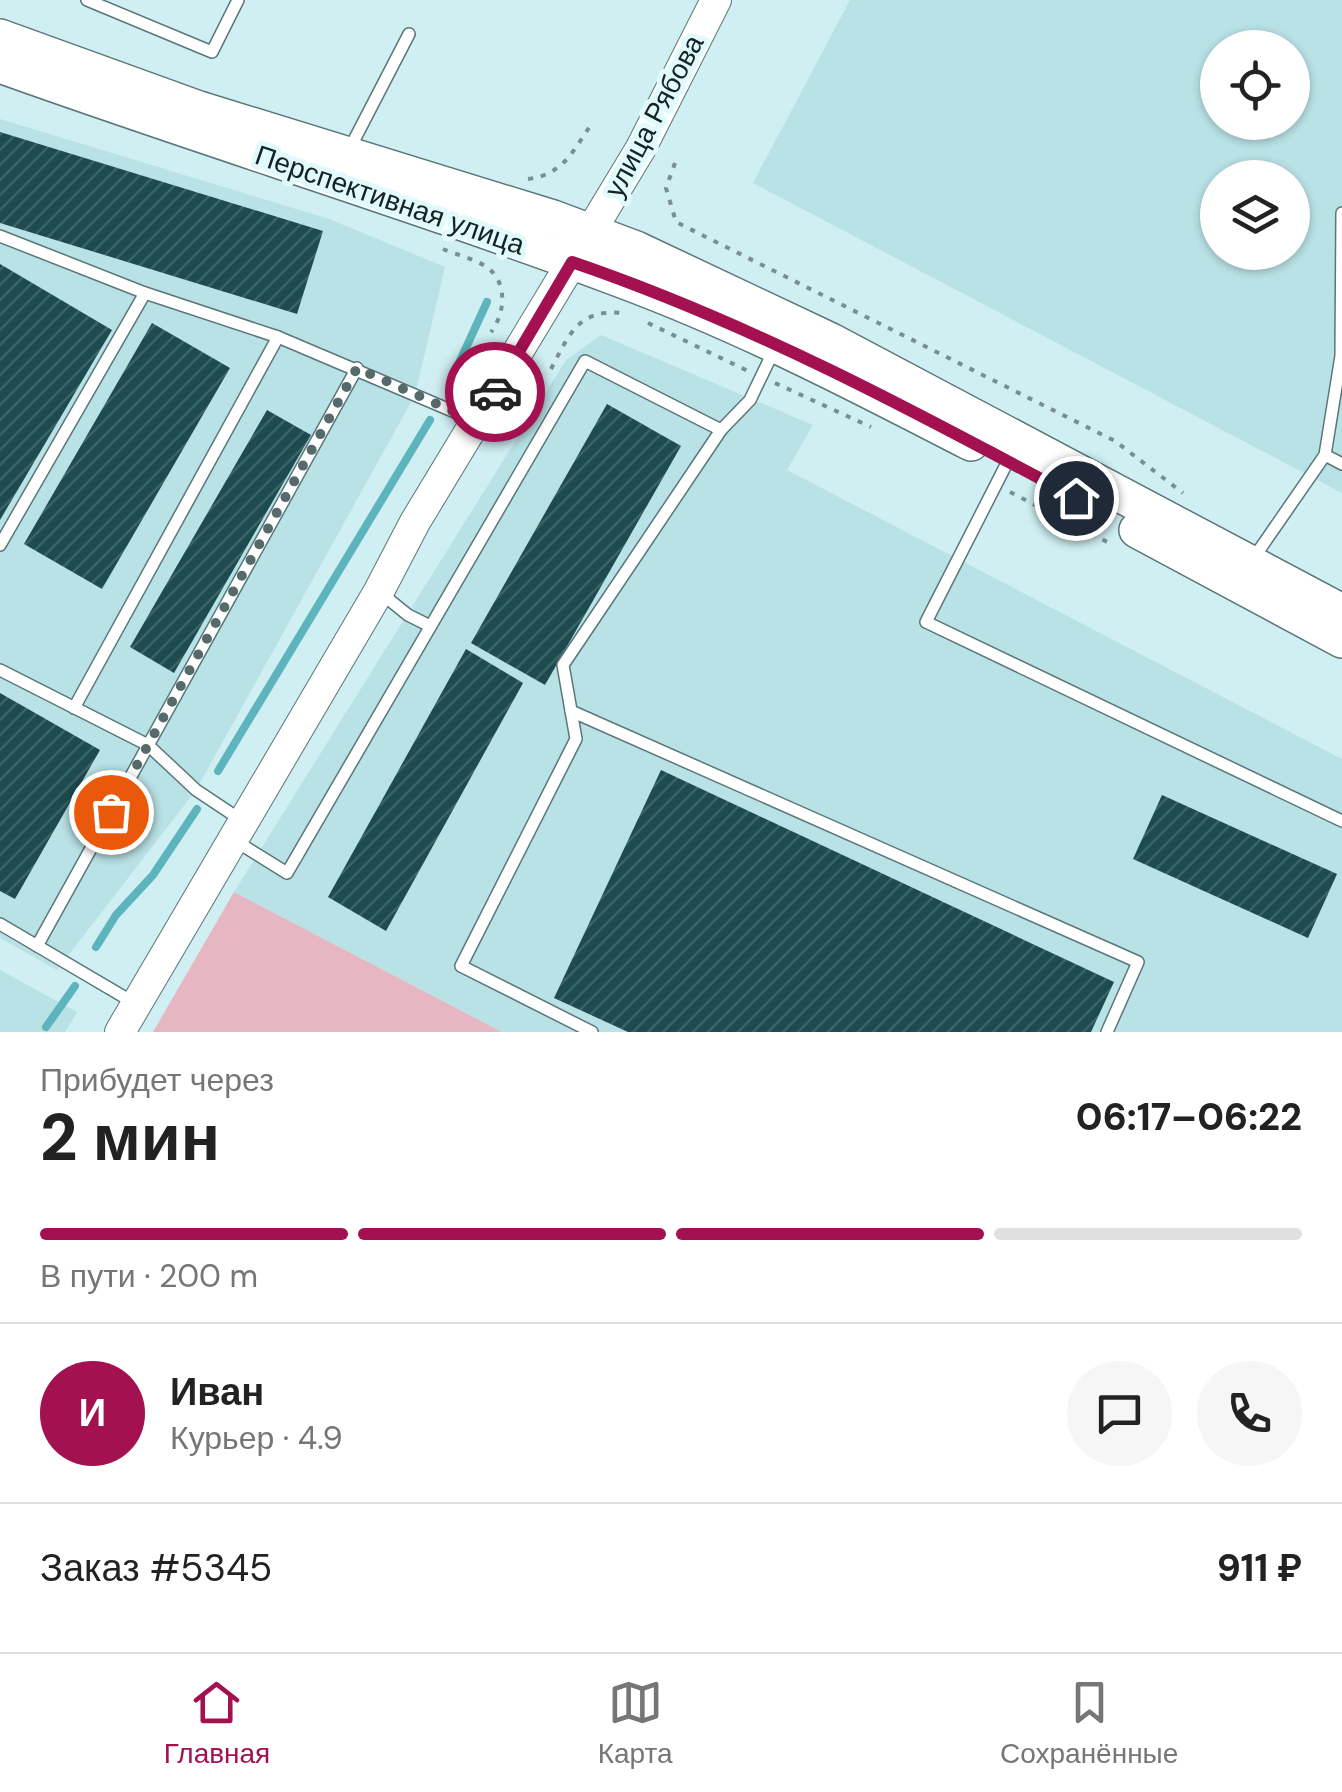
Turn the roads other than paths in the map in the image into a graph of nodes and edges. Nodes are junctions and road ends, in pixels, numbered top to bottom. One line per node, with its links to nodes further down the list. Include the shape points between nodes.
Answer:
1 (88, 0): 2 (lane, via 212,52)
2 (238, 0)
3 (716, 0): 10 (main road, улица Рябова)
4 (409, 34): 8 (lane)
5 (0, 37): 7 (main road)
6 (0, 65): 7 (main road)
7 (195, 121): 8 (main road, Перспективная улица); 12 (main road, Перспективная улица)
8 (347, 154): 10 (main road, Перспективная улица)
9 (1342, 213): 19 (lane, via 1342,356)
10 (590, 232): 12 (main road, улица Рябова); 23 (main road, Перспективная улица, via 772,311)
11 (0, 236): 13 (lane)
12 (572, 262): 15 (main road, Перспективная улица); 17 (main road, улица Рябова)
13 (145, 293): 14 (lane); 22 (lane)
14 (278, 336): 16 (lane); 29 (lane)
15 (776, 344): 18 (lane, via 750,400); 20 (main road, Перспективная улица)
16 (357, 368): 17 (lane); 31 (lane)
17 (477, 422): 24 (main road, улица Рябова)
18 (721, 430): 26 (lane, via 585,361); 30 (lane, via 563,665)
19 (1325, 454): 21 (lane); 23 (lane)
20 (1008, 461): 27 (main road, Перспективная улица); 32 (lane, via 926,622)
21 (1342, 464)
22 (0, 545)
23 (1250, 563): 25 (main road, Перспективная улица)
24 (379, 591): 26 (lane); 33 (main road, улица Рябова)
25 (1342, 612)
26 (430, 626): 33 (lane, via 287,873)
27 (1342, 640)
28 (0, 670): 29 (lane)
29 (74, 708): 31 (lane)
30 (571, 711): 38 (lane, via 576,740 461,966); 39 (lane, via 1138,962)
31 (148, 745): 33 (lane); 35 (lane)
32 (1342, 821)
33 (239, 831): 36 (main road, улица Рябова)
34 (0, 924): 35 (lane)
35 (37, 946): 36 (lane)
36 (136, 1004): 37 (main road, улица Рябова)
37 (120, 1032)
38 (592, 1032)
39 (1107, 1032)

